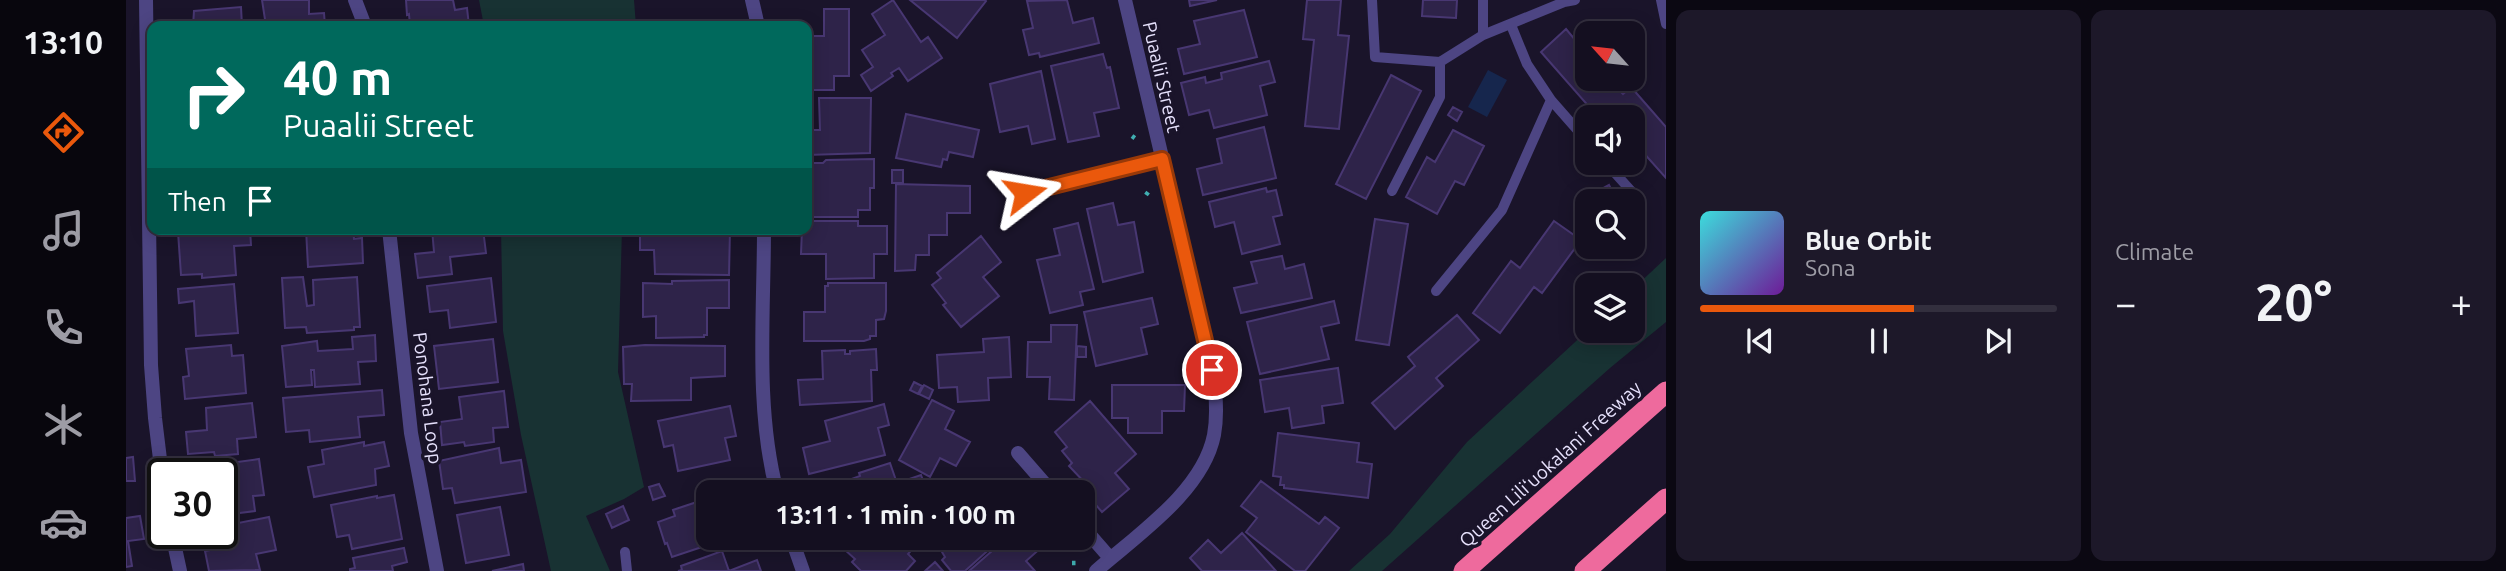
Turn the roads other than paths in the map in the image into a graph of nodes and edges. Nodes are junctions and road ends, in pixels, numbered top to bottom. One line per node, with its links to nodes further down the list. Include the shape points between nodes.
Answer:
1 (146, 0): 16 (street)
2 (355, 0): 10 (street)
3 (752, 0): 11 (street)
4 (1125, 0): 19 (street, Puaalii Street)
5 (1372, 0): 15 (lane, via 1375,57)
6 (1483, 0): 14 (lane)
7 (1575, 0): 9 (lane)
8 (1661, 0): 12 (lane)
9 (1564, 1): 13 (lane)
10 (363, 21)
11 (757, 21)
12 (1666, 24)
13 (1511, 25): 14 (lane); 17 (lane, via 1527,64)
14 (1483, 35): 15 (lane)
15 (1440, 62): 22 (lane, via 1440,97)
16 (147, 73)
17 (1551, 100): 18 (lane); 27 (lane, via 1502,209)
18 (1575, 127)
19 (1162, 159): 23 (street); 38 (street, Puaalii Street, via 1212,370 1216,415 1207,456 1195,478)
20 (1617, 175): 21 (lane)
21 (1629, 189)
22 (1392, 191)
23 (1025, 193)
24 (149, 235): 30 (street, via 151,365)
25 (390, 235): 40 (street, Ponohana Loop, via 411,433)
26 (764, 235): 31 (street, via 766,435)
27 (1436, 291)
28 (1666, 392): 44 (highway, Queen Liliʻuokalani Freeway)
29 (1018, 453): 32 (street)
30 (160, 458)
31 (775, 480)
32 (1042, 480)
33 (1666, 499): 45 (highway)
34 (1095, 540): 38 (street)
35 (175, 549): 39 (street)
36 (796, 550): 42 (street)
37 (625, 552): 41 (lane)
38 (1111, 558): 43 (street, Puaalii Street)
39 (180, 571)
40 (438, 571)
41 (627, 571)
42 (803, 571)
43 (1096, 571)
44 (1464, 571)
45 (1585, 571)

